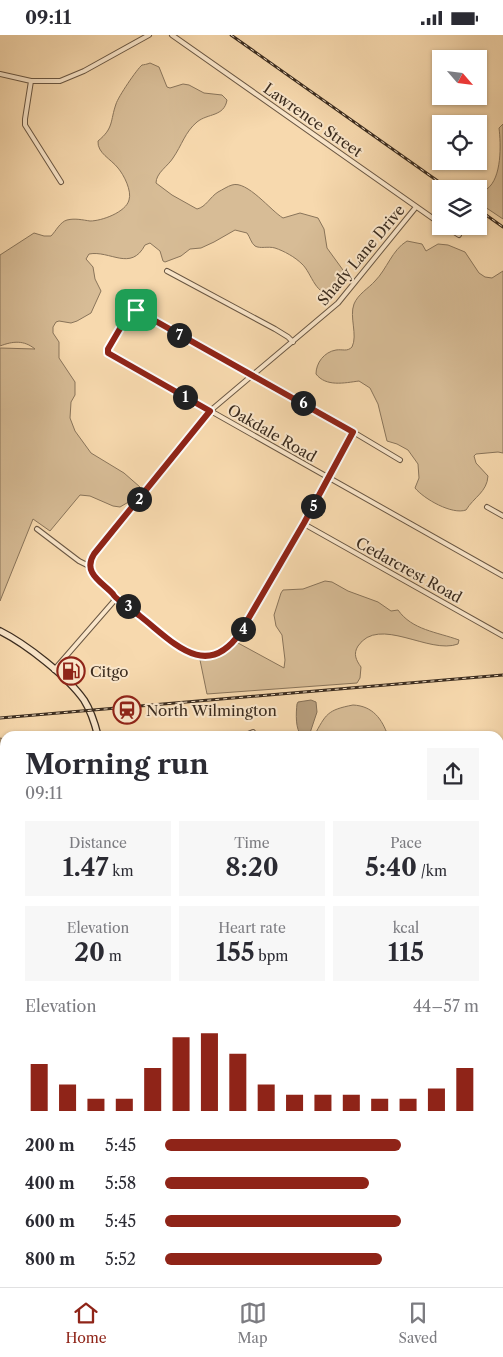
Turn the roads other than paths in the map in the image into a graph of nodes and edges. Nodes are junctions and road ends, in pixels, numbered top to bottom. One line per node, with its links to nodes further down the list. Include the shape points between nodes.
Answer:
1 (149, 35): 4 (street, via 68,78)
2 (172, 35): 6 (street, Lawrence Street)
3 (0, 74): 4 (street)
4 (31, 81): 5 (street, via 24,124)
5 (61, 181)
6 (416, 207): 7 (street, Lawrence Street); 9 (street, Shady Lane Drive, via 338,303)
7 (432, 218)
8 (167, 271): 9 (street, via 276,329)
9 (293, 342): 10 (street, Shady Lane Drive)
10 (253, 375): 11 (street, Shady Lane Drive); 11 (street, Oakdale Road, via 134,310 128,315 108,353); 12 (street)
11 (210, 411): 14 (street, Oakdale Road); 19 (street, Shady Lane Drive, via 94,554)
12 (353, 432): 13 (street); 14 (street)
13 (400, 460)
14 (328, 479): 17 (street); 20 (street, Oakdale Road)
15 (487, 507): 16 (street)
16 (503, 516)
17 (304, 523): 21 (street, via 240,633 230,645 214,654 199,656 187,652); 23 (street, Cedarcrest Road)
18 (37, 529): 19 (street)
19 (90, 566): 21 (street, via 92,573)
20 (503, 576)
21 (114, 597): 24 (street, via 112,604)
22 (0, 631): 24 (main road, via 24,645)
23 (503, 636)
24 (54, 670): 25 (main road, via 84,701)
25 (96, 731)

